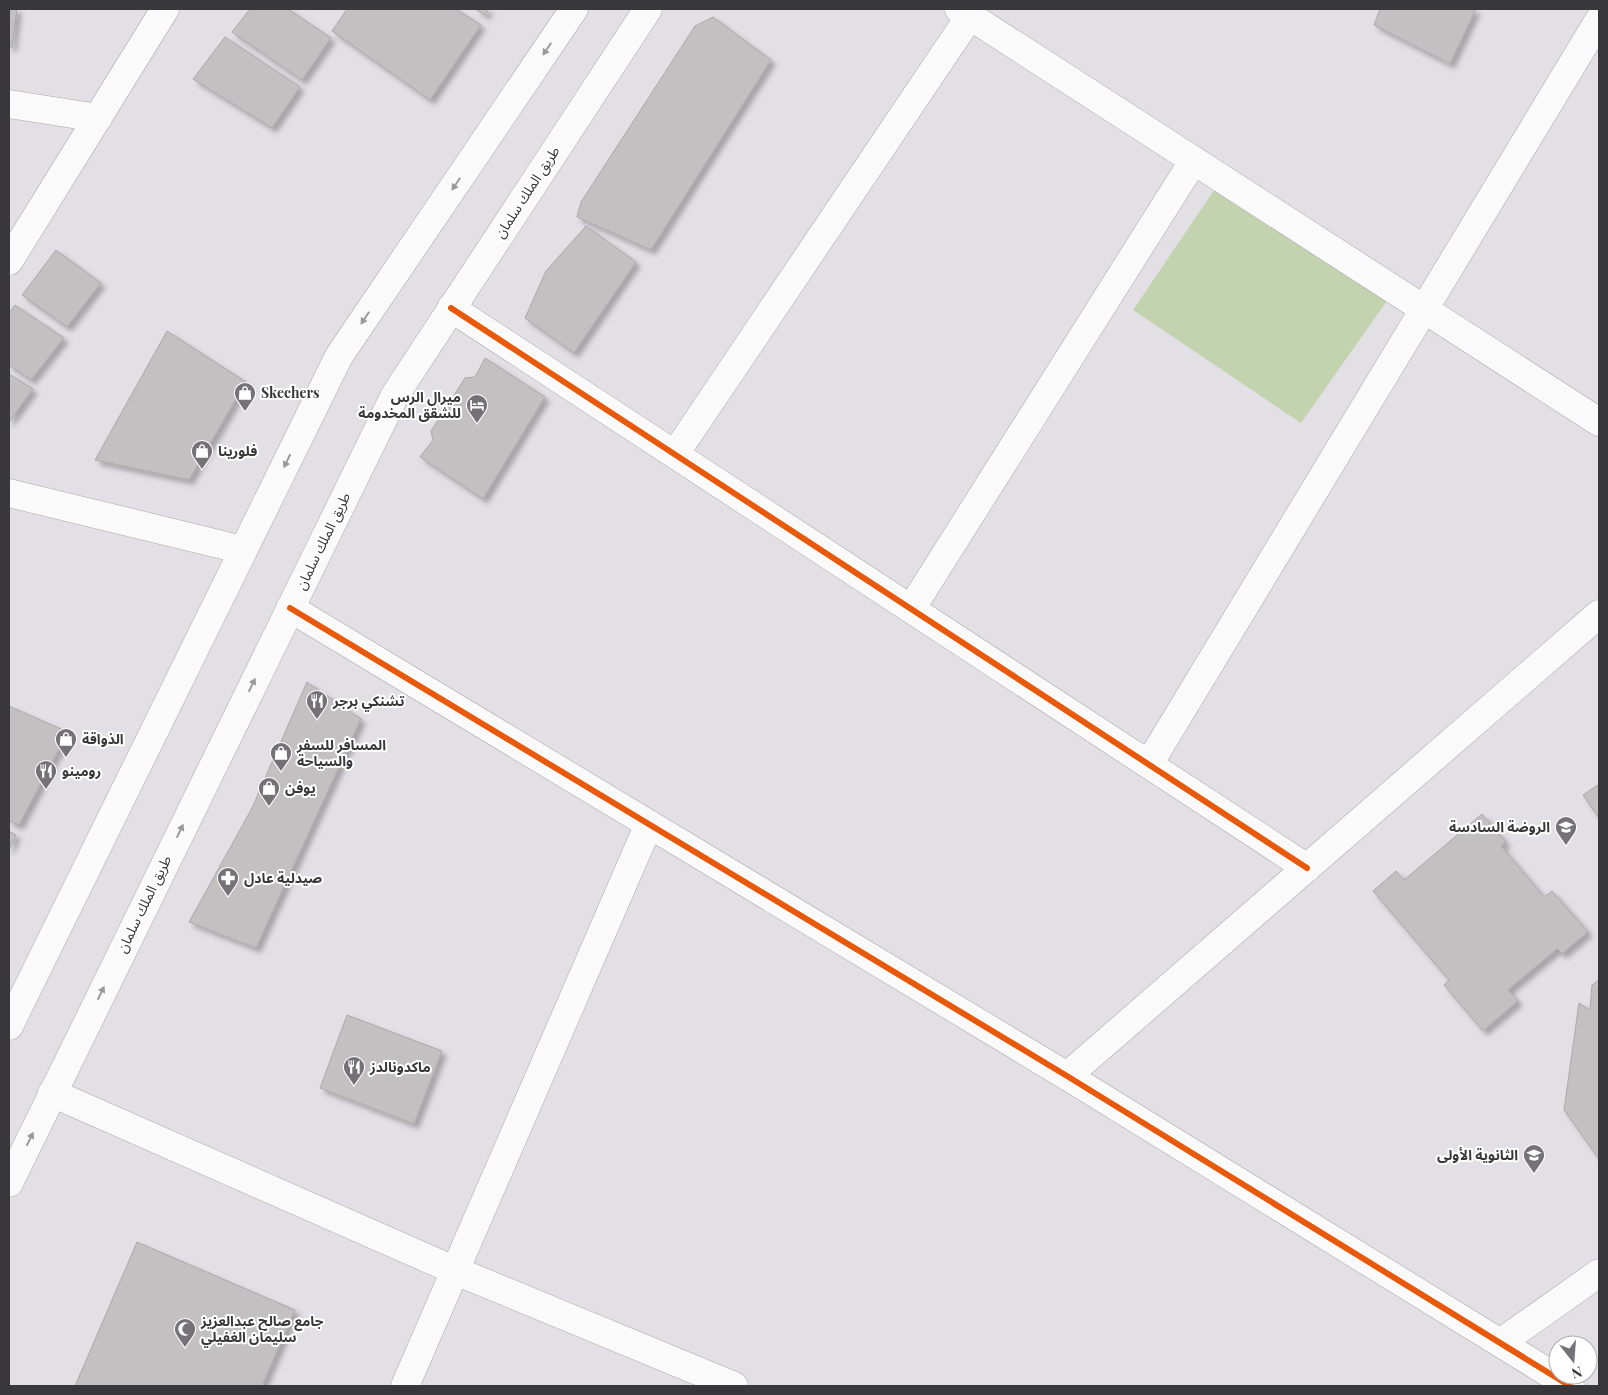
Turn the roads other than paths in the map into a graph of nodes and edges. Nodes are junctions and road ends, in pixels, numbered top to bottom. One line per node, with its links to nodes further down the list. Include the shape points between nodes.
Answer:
1 (165, 9): 7 (street)
2 (574, 9): 15 (street, one-way to 15, via 339,356)
3 (648, 9): 10 (street, طريق الملك سلمان)
4 (964, 12): 8 (street); 13 (street)
5 (1599, 20): 11 (street)
6 (9, 104): 7 (street)
7 (98, 118): 9 (street)
8 (1194, 160): 11 (street); 17 (street)
9 (9, 261)
10 (451, 308): 13 (street); 16 (street, طريق الملك سلمان, via 394,395)
11 (1424, 309): 12 (street); 19 (street)
12 (1599, 422)
13 (675, 454): 17 (street)
14 (9, 493): 15 (street)
15 (243, 550): 22 (street)
16 (290, 608): 20 (street); 24 (street, طريق الملك سلمان, one-way to 16)
17 (911, 609): 19 (street)
18 (1599, 614): 21 (street)
19 (1149, 764): 21 (street)
20 (649, 824): 23 (street); 26 (street)
21 (1307, 868): 23 (street)
22 (12, 1010)
23 (1067, 1076): 28 (street)
24 (52, 1093): 25 (street, طريق الملك سلمان, one-way to 24); 26 (street)
25 (9, 1183)
26 (456, 1271): 29 (street); 30 (street)
27 (1599, 1273): 28 (street)
28 (1500, 1343): 31 (street)
29 (405, 1386)
30 (734, 1386)
31 (1570, 1386)

